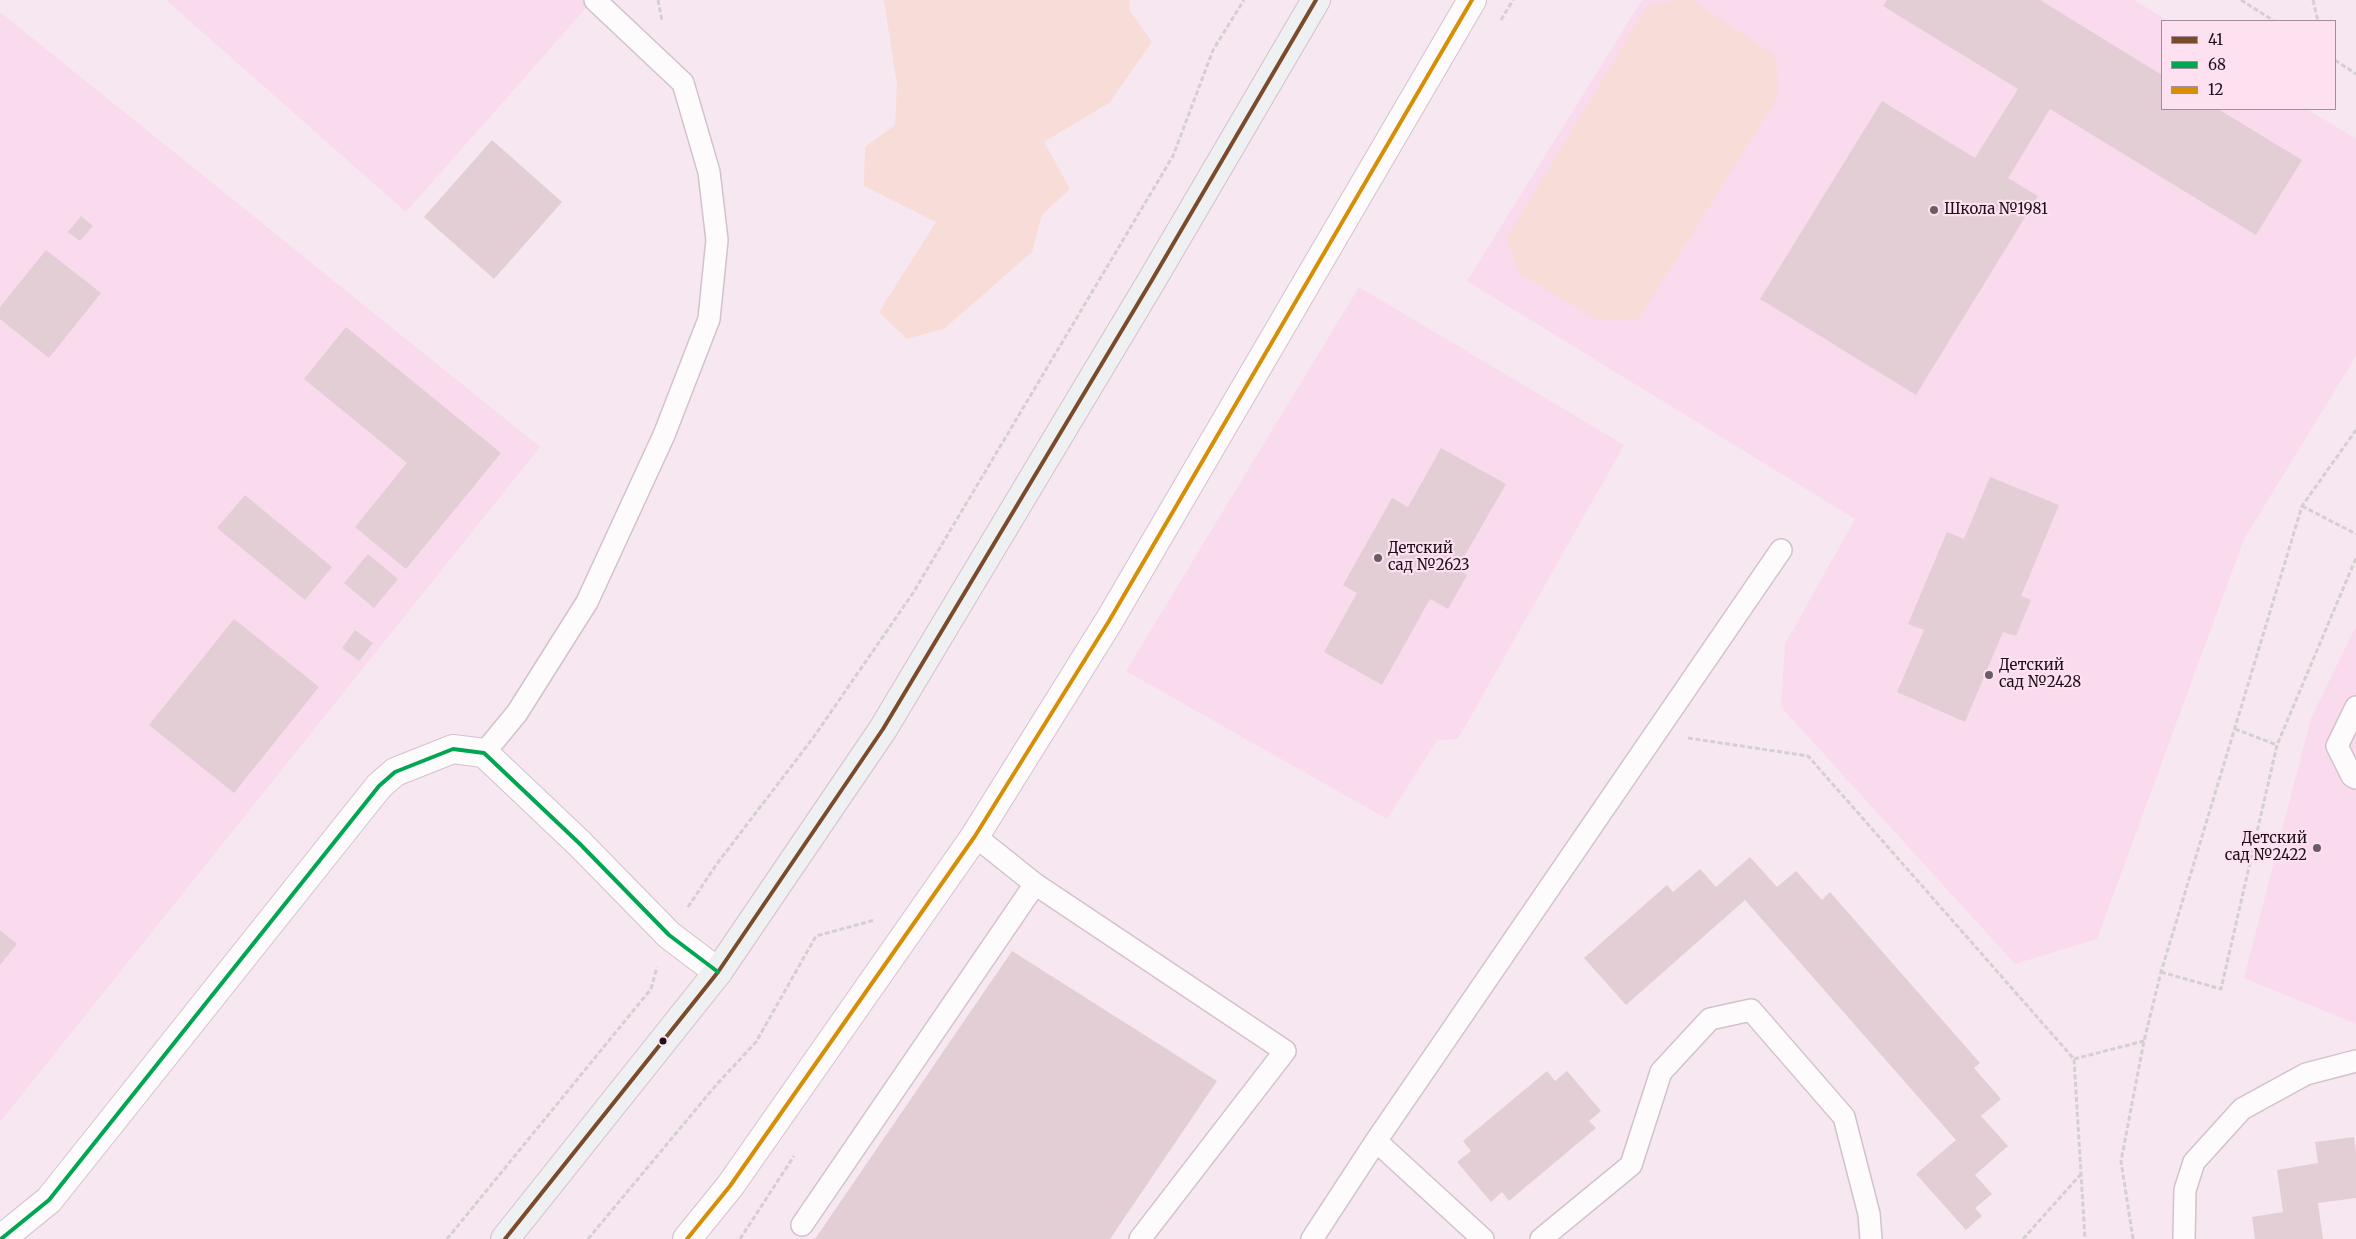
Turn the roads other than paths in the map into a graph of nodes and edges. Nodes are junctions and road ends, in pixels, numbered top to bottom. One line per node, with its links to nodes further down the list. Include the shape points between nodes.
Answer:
1 (595, 0): 6 (lane, via 683,83 709,172 717,240 709,319 664,435 587,602 518,712)
2 (1316, 0): 10 (main road, via 883,729)
3 (1472, 0): 8 (street, via 1114,613)
4 (1781, 550): 12 (lane)
5 (2356, 707): 7 (lane, via 2337,746)
6 (484, 753): 10 (street, via 669,935); 14 (street, via 454,749 395,772 379,786 49,1200)
7 (2356, 778)
8 (975, 836): 9 (lane); 16 (street, via 730,1186)
9 (1035, 884): 13 (lane); 17 (lane, via 1285,1051)
10 (718, 972): 15 (main road)
11 (2356, 1061): 22 (lane, via 2306,1074 2242,1109 2194,1162 2185,1190)
12 (1376, 1141): 18 (lane); 19 (lane)
13 (802, 1225)
14 (1, 1239)
15 (505, 1239)
16 (687, 1239)
17 (1140, 1239)
18 (1312, 1239)
19 (1483, 1239)
20 (1541, 1239): 21 (lane, via 1631,1165 1661,1072 1710,1019 1751,1010 1844,1118 1869,1214)
21 (1871, 1239)
22 (2184, 1239)

